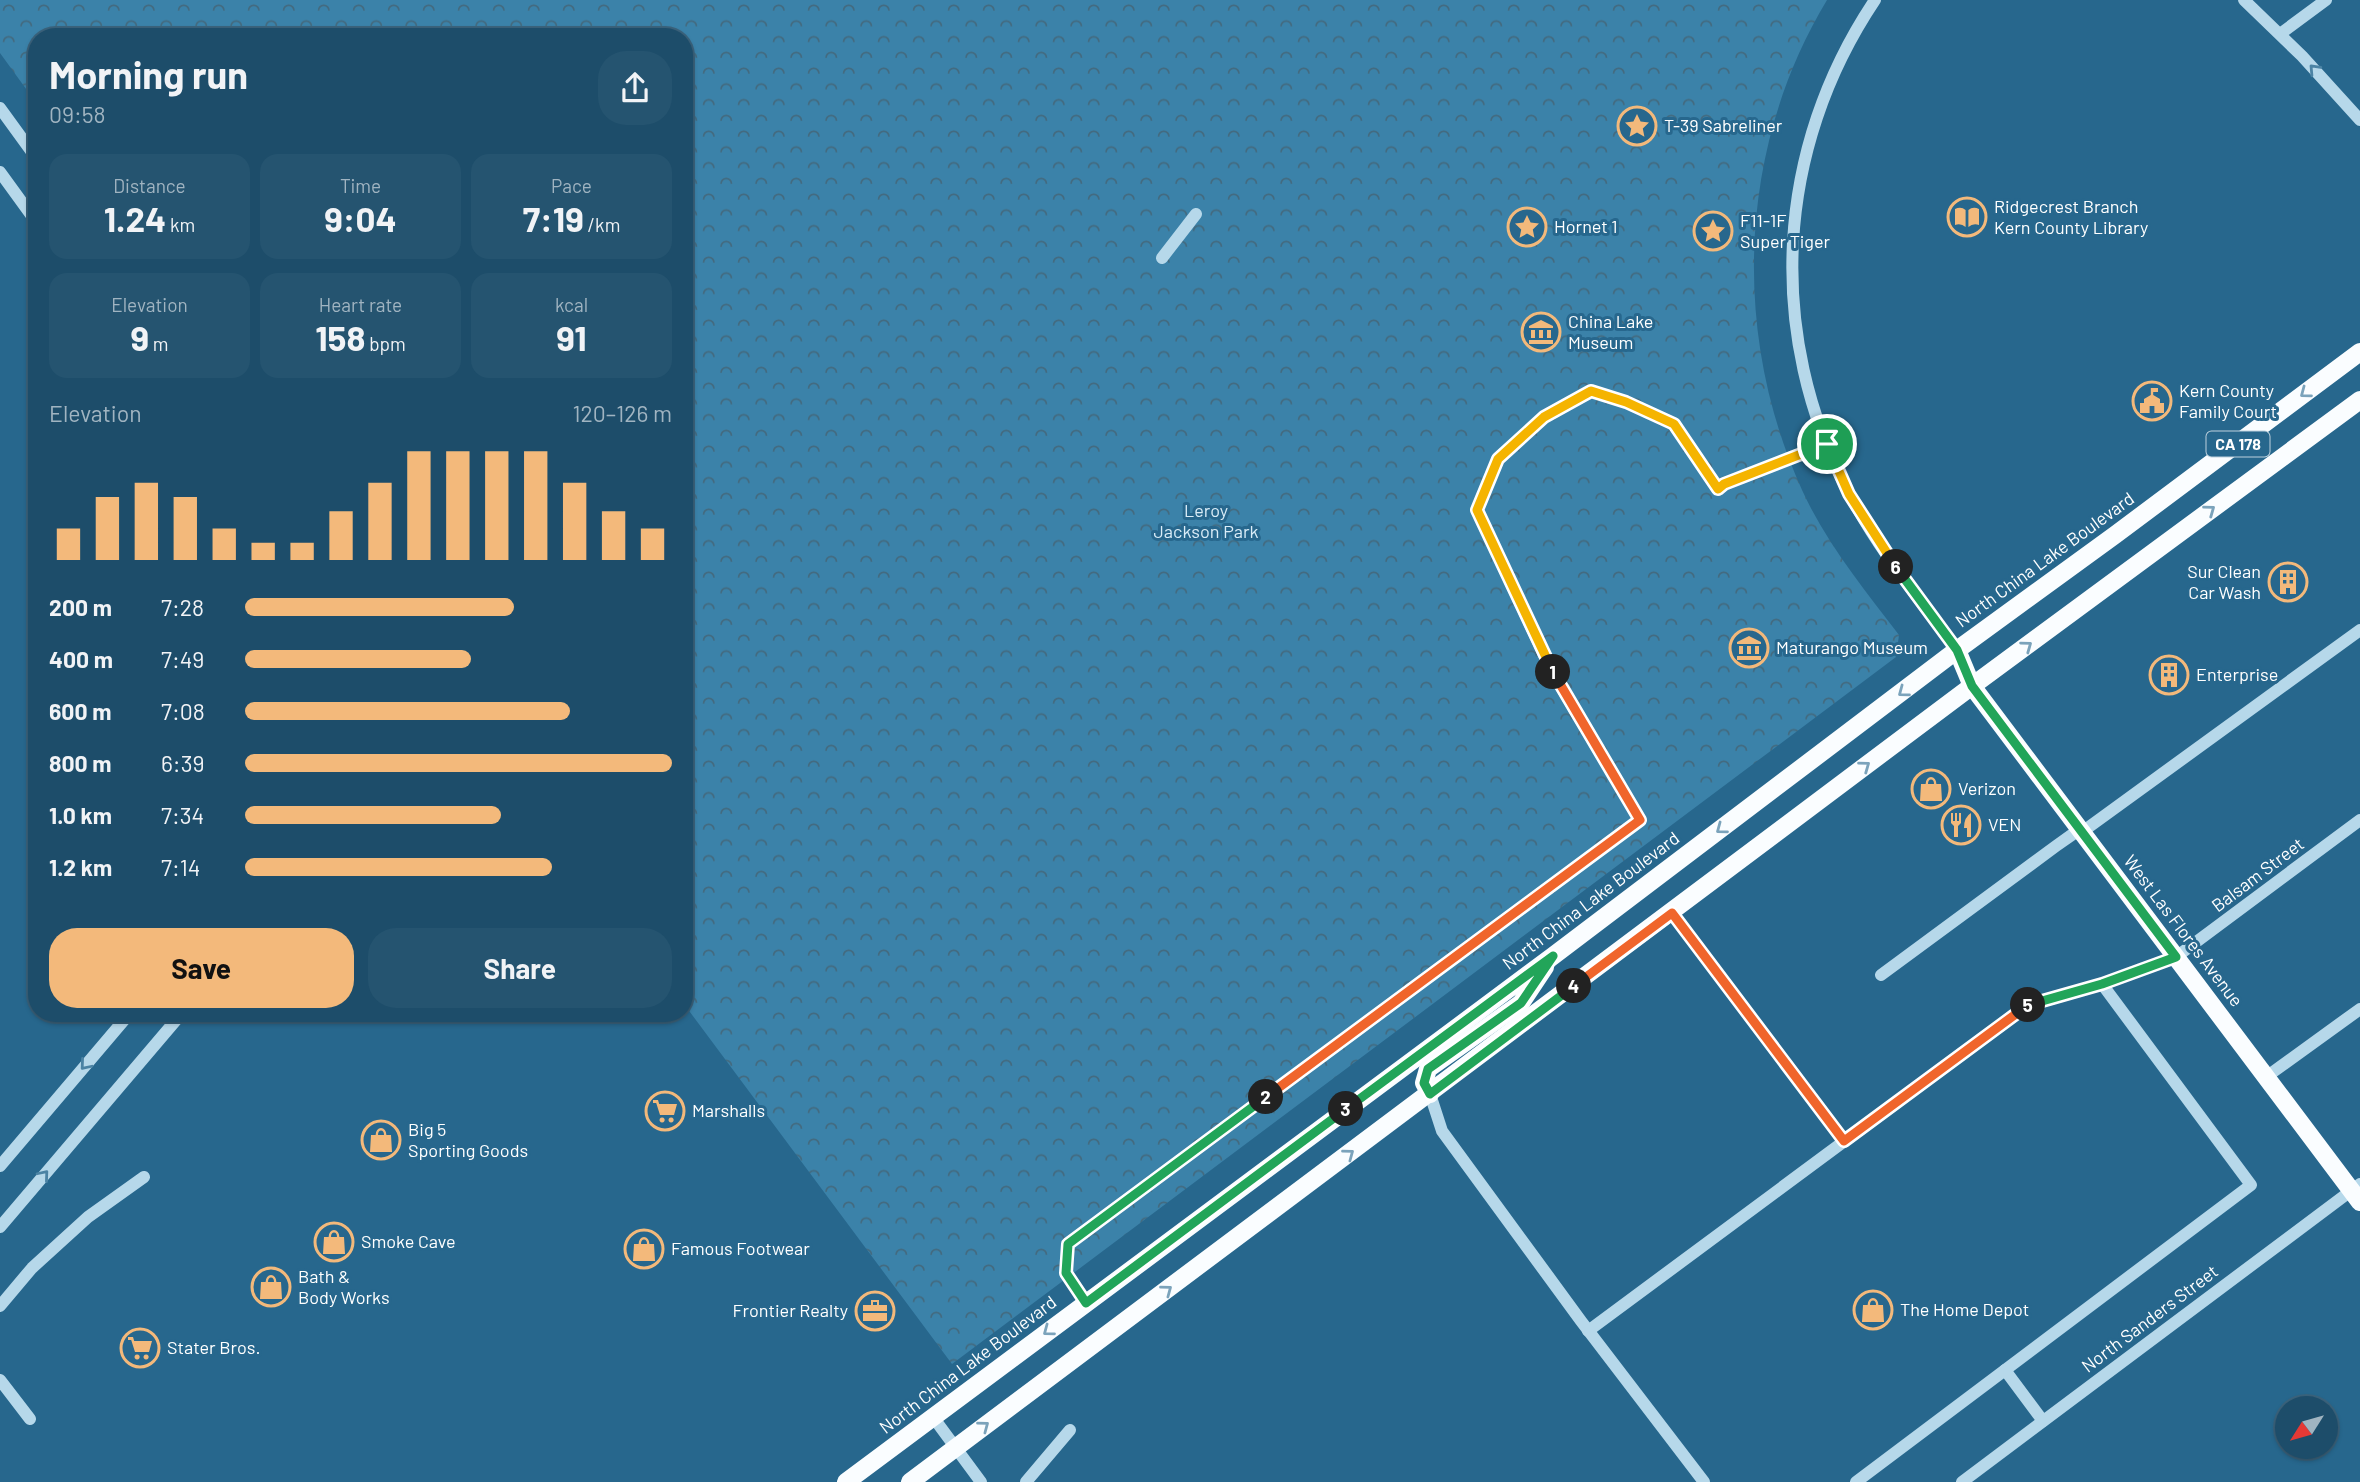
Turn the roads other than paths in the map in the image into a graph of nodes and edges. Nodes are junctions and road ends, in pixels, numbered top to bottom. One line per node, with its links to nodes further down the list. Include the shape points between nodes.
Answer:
1 (1875, 0): 14 (street, via 1827,86 1800,176 1793,227 1796,328 1807,385)
2 (2244, 0): 4 (street)
3 (2326, 0): 4 (street)
4 (2280, 34): 6 (street, one-way to 4)
5 (0, 108): 7 (street)
6 (2360, 120)
7 (28, 147)
8 (0, 172): 9 (street)
9 (28, 211)
10 (1196, 214): 11 (street)
11 (1162, 258)
12 (2360, 352): 16 (main road, North China Lake Boulevard / CA 178, one-way to 16)
13 (2360, 400): 17 (main road, CA 178, one-way to 13)
14 (1827, 444): 16 (street, via 1871,530); 35 (street, via 1718,489 1674,424 1591,391 1544,417 1498,459 1477,510 1551,670 1640,820 1068,1244 1066,1273)
15 (2360, 630): 19 (street)
16 (1957, 650): 17 (main road, West Las Flores Avenue); 21 (main road, North China Lake Boulevard / CA 178, one-way to 21)
17 (1972, 686): 19 (main road, West Las Flores Avenue); 20 (main road, CA 178, one-way to 17)
18 (2360, 820): 22 (street, Balsam Street)
19 (2082, 832): 22 (main road, West Las Flores Avenue); 23 (street, via 2073,834)
20 (1672, 913): 29 (main road, CA 178); 30 (street)
21 (1553, 956): 29 (main road, via 1521,1003 1428,1069 1424,1083); 35 (main road, North China Lake Boulevard / CA 178)
22 (2176, 957): 24 (street, Balsam Street); 28 (main road, West Las Flores Avenue)
23 (1881, 975)
24 (2102, 984): 30 (street, Balsam Street, via 2027,1006); 38 (street, via 2251,1185)
25 (2360, 1009): 28 (street)
26 (122, 1022): 31 (street, one-way to 31)
27 (174, 1022): 34 (street, one-way to 27)
28 (2266, 1077): 33 (main road, West Las Flores Avenue)
29 (1430, 1094): 37 (street, via 1442,1131); 44 (main road, CA 178, one-way to 29)
30 (1844, 1141): 37 (street, Balsam Street)
31 (0, 1166)
32 (144, 1177): 36 (street, via 88,1217 32,1268)
33 (2357, 1192): 42 (street, North Sanders Street)
34 (0, 1227)
35 (1086, 1303): 40 (main road, North China Lake Boulevard / CA 178, one-way to 40)
36 (0, 1306)
37 (1588, 1331): 49 (street)
38 (2005, 1370): 42 (street); 50 (street)
39 (0, 1380): 41 (street)
40 (933, 1418): 44 (street); 45 (main road, North China Lake Boulevard / CA 178)
41 (30, 1419)
42 (2043, 1421): 51 (street, North Sanders Street)
43 (1070, 1430): 48 (street)
44 (955, 1448): 46 (main road, CA 178); 47 (street)
45 (846, 1482)
46 (910, 1482)
47 (981, 1482)
48 (1026, 1482)
49 (1704, 1482)
50 (1856, 1482)
51 (1962, 1482)

